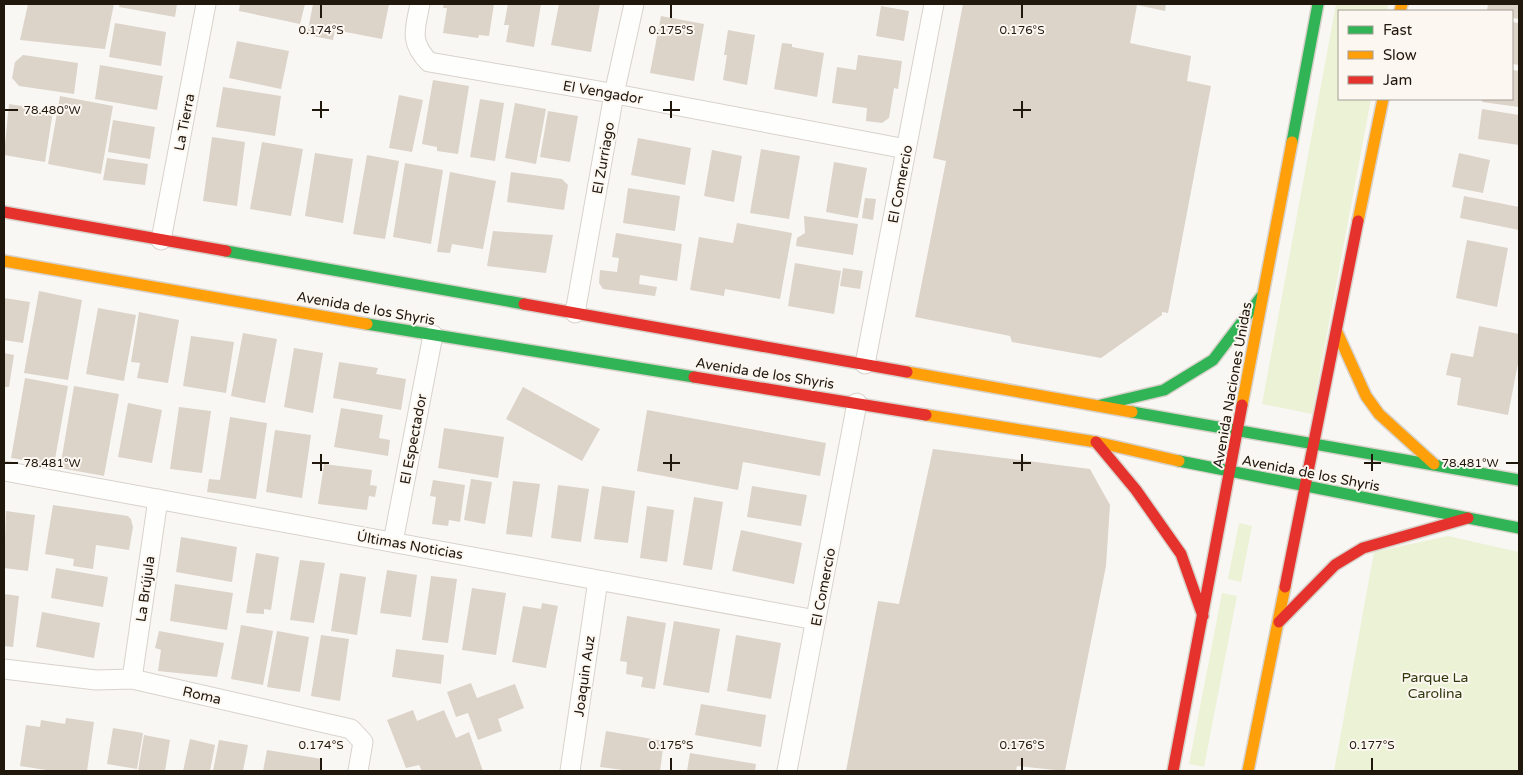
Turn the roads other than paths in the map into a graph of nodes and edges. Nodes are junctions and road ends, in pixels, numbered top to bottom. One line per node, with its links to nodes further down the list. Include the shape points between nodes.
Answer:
1 (206, 4): 10 (street, La Tierra)
2 (420, 4): 6 (street, El Vengador, via 414,37 420,53 429,62)
3 (634, 4): 6 (street, El Zurriago)
4 (934, 4): 8 (street, El Comercio)
5 (1318, 4): 12 (main road, Avenida Naciones Unidas)
6 (614, 94): 8 (street, El Vengador); 13 (street, El Zurriago)
7 (1383, 100): 14 (main road)
8 (906, 149): 16 (street, El Comercio)
9 (4, 212): 10 (main road, Avenida de los Shyris)
10 (161, 240): 13 (main road, Avenida de los Shyris)
11 (4, 261): 15 (main road, Avenida de los Shyris)
12 (1263, 294): 18 (main road, via 1212,360 1164,390); 19 (main road, Avenida Naciones Unidas)
13 (575, 313): 16 (main road, Avenida de los Shyris)
14 (1337, 332): 21 (main road); 22 (main road, via 1366,396 1379,414)
15 (432, 335): 17 (main road, Avenida de los Shyris); 30 (street, El Espectador)
16 (866, 364): 18 (main road, Avenida de los Shyris)
17 (857, 403): 20 (main road, Avenida de los Shyris); 33 (street, El Comercio)
18 (1101, 405): 19 (main road, Avenida de los Shyris)
19 (1238, 430): 21 (main road, Avenida de los Shyris); 24 (main road, Avenida Naciones Unidas)
20 (1096, 442): 24 (main road, Avenida de los Shyris); 32 (main road, via 1136,490 1181,554)
21 (1315, 444): 22 (main road, Avenida de los Shyris); 26 (main road)
22 (1434, 464): 25 (main road, Avenida de los Shyris)
23 (4, 471): 27 (street, Últimas Noticias)
24 (1231, 473): 26 (main road, Avenida de los Shyris); 32 (main road, Avenida Naciones Unidas)
25 (1519, 480)
26 (1306, 488): 28 (main road, Avenida de los Shyris); 34 (main road)
27 (158, 499): 30 (street, Últimas Noticias); 36 (street, La Brújula)
28 (1468, 518): 29 (main road, Avenida de los Shyris); 34 (main road, via 1362,548 1334,565)
29 (1519, 528)
30 (393, 542): 31 (street, Últimas Noticias)
31 (598, 580): 33 (street, Últimas Noticias); 38 (street, Joaquin Auz)
32 (1203, 618): 40 (main road, Avenida Naciones Unidas)
33 (816, 620): 39 (street, El Comercio)
34 (1279, 622): 41 (main road)
35 (4, 669): 36 (street, Roma, via 96,680)
36 (132, 679): 37 (street, Roma, via 351,729 364,742)
37 (358, 771)
38 (570, 771)
39 (787, 771)
40 (1173, 771)
41 (1248, 771)

